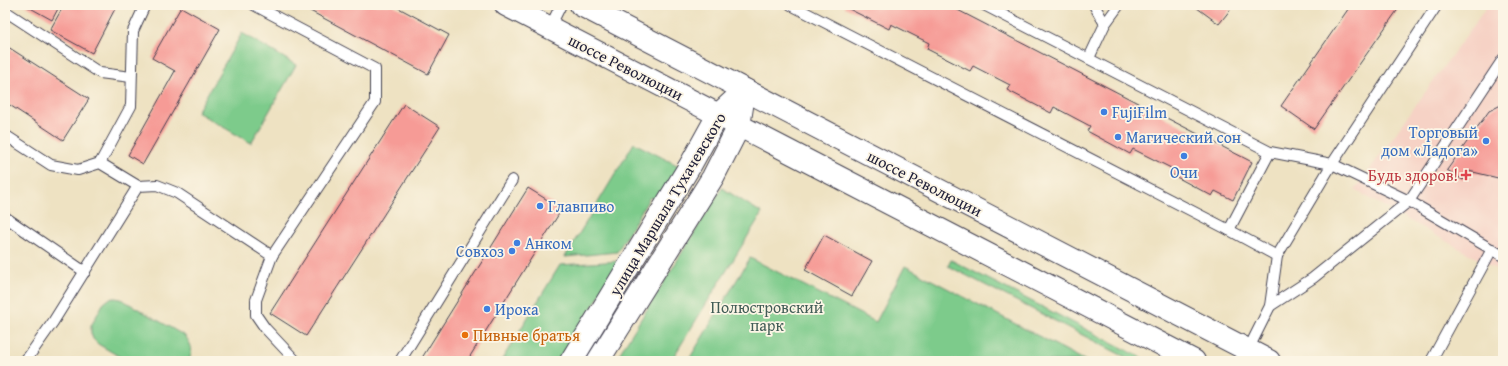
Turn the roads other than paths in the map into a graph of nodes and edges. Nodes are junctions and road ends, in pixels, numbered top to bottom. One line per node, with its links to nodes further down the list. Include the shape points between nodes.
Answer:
1 (145, 5): 16 (lane, via 133,30)
2 (254, 5): 30 (lane, via 375,69 375,102)
3 (506, 5): 13 (main road, шоссе Революции)
4 (561, 5): 13 (lane)
5 (581, 5): 17 (main road, шоссе Революции)
6 (790, 5): 28 (lane)
7 (984, 5): 14 (lane)
8 (1094, 5): 12 (lane)
9 (1119, 5): 12 (lane)
10 (1438, 5): 23 (lane)
11 (5, 11): 16 (lane, via 100,73)
12 (1105, 24): 14 (lane)
13 (550, 28): 18 (main road, шоссе Революции)
14 (1089, 58): 21 (lane)
15 (1503, 59): 26 (lane)
16 (131, 77): 22 (lane, via 131,106)
17 (745, 90): 18 (main road, улица Маршала Тухачевского); 19 (main road, улица Маршала Тухачевского); 35 (main road, шоссе Революции)
18 (718, 114): 19 (main road, шоссе Революции); 39 (main road, улица Маршала Тухачевского, via 692,164)
19 (739, 126): 40 (main road, улица Маршала Тухачевского, via 713,177); 41 (main road, шоссе Революции)
20 (5, 135): 22 (lane, via 50,165 78,170)
21 (1270, 152): 23 (lane); 28 (lane)
22 (100, 163): 25 (lane)
23 (1332, 164): 26 (lane); 31 (lane)
24 (512, 180): 38 (lane)
25 (138, 186): 30 (lane, via 157,185 177,193); 33 (lane)
26 (1409, 201): 29 (lane); 34 (lane, via 1313,278)
27 (5, 217): 33 (lane)
28 (1229, 230): 31 (lane)
29 (1492, 249): 32 (lane); 43 (lane)
30 (272, 256): 37 (lane, via 256,300 256,315 264,328)
31 (1277, 256): 34 (lane)
32 (1503, 256)
33 (85, 272): 36 (lane)
34 (1270, 306): 35 (lane)
35 (1248, 350): 42 (main road, шоссе Революции)
36 (24, 361)
37 (296, 361)
38 (400, 361)
39 (571, 361)
40 (598, 361)
41 (1194, 361)
42 (1269, 361)
43 (1431, 361)

